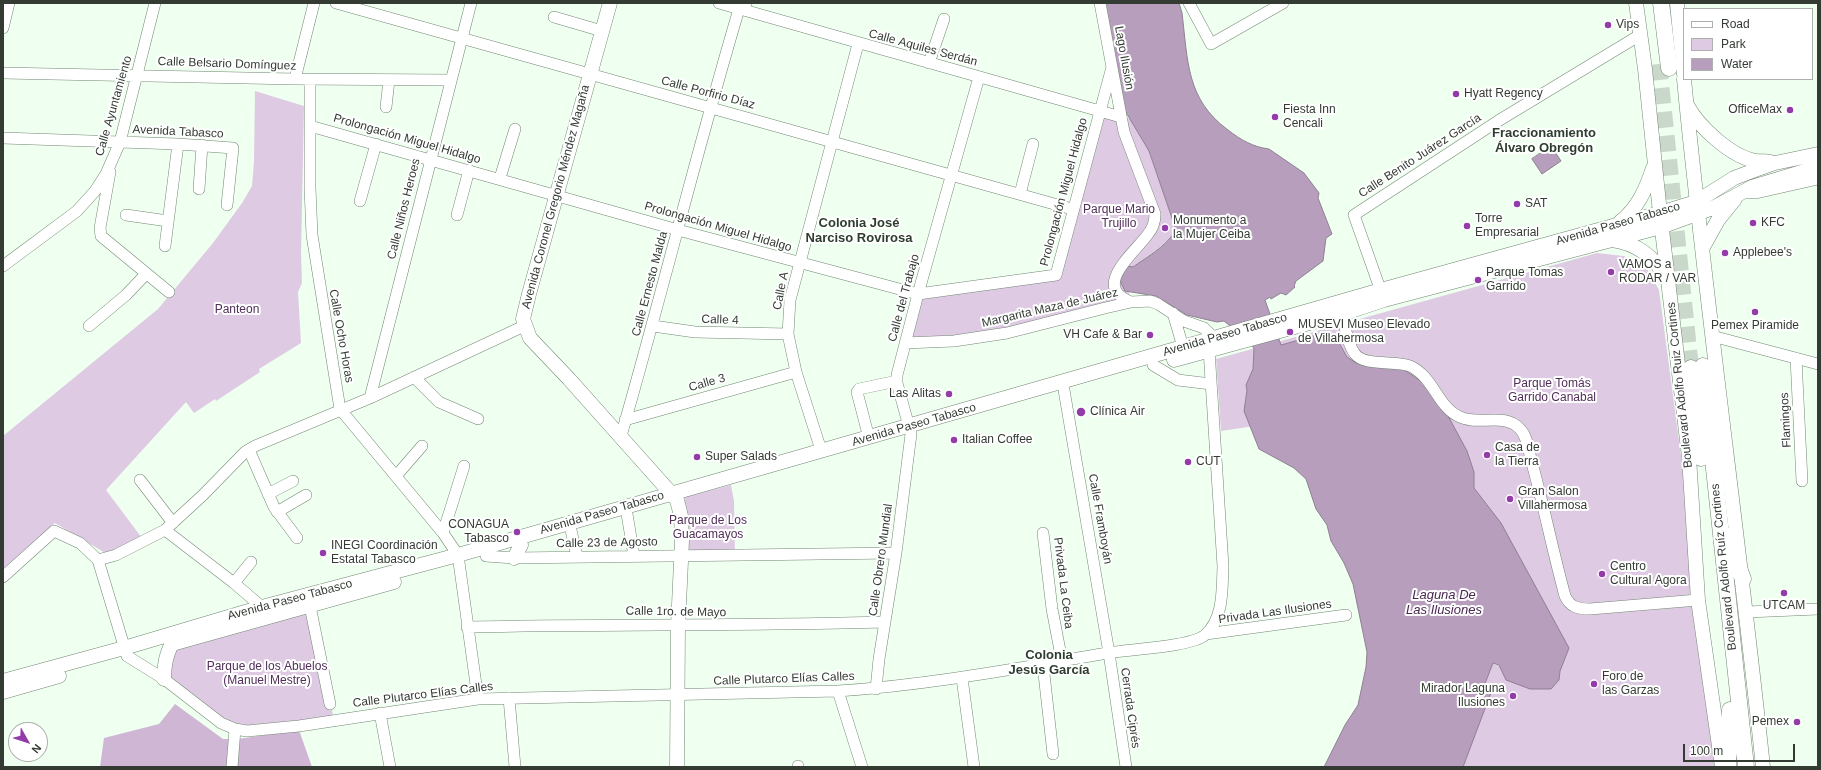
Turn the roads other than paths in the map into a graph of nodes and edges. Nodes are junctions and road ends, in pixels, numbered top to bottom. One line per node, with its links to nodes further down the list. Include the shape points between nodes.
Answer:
1 (9, 3): 18 (street)
2 (155, 3): 28 (street, Calle Ayuntamiento)
3 (314, 3): 30 (street)
4 (336, 3): 21 (street, Calle Porfirio Díaz)
5 (471, 3): 21 (street, Calle Niños Heroes)
6 (610, 3): 19 (main road, Avenida Coronel Gregorio Méndez Magaña)
7 (719, 3): 15 (street, Calle Aquiles Serdán)
8 (1100, 3): 25 (street, Lago Ilusión)
9 (1189, 3): 14 (street, via 1211,44)
10 (1636, 3): 20 (main road, Boulevard Adolfo Ruiz Cortines)
11 (1652, 3): 12 (highway, via 1664,66)
12 (1661, 3)
13 (1677, 3): 24 (main road)
14 (1279, 4)
15 (743, 6): 22 (street, Calle Aquiles Serdán); 36 (street, Calle Ernesto Malda)
16 (554, 17): 19 (street)
17 (944, 19): 23 (street)
18 (3, 28)
19 (602, 31): 27 (main road, Avenida Coronel Gregorio Méndez Magaña)
20 (1640, 35): 51 (main road, Boulevard Adolfo Ruiz Cortines); 83 (street, Calle Benito Juárez García, via 1498,121 1354,215)
21 (461, 38): 27 (street, Calle Porfirio Díaz); 33 (street, Calle Niños Heroes)
22 (858, 44): 23 (street, Calle Aquiles Serdán); 43 (street, Calle A)
23 (929, 63): 29 (street, Calle Aquiles Serdán)
24 (1683, 64)
25 (1112, 67): 38 (street, Prolongación Miguel Hidalgo); 39 (street, Lago Ilusión)
26 (3, 73): 28 (street, Calle Belsario Domínguez)
27 (590, 74): 36 (street, Calle Porfirio Díaz); 62 (main road, Avenida Coronel Gregorio Méndez Magaña)
28 (137, 75): 30 (street, Calle Belsario Domínguez); 44 (street, Calle Ayuntamiento)
29 (979, 77): 38 (street, Calle Aquiles Serdán); 56 (street, Calle del Trabajo)
30 (295, 79): 31 (street, Calle Belsario Domínguez)
31 (310, 79): 32 (street, Calle Belsario Domínguez); 40 (street, Calle Ocho Horas)
32 (389, 80): 33 (street, Calle Belsario Domínguez); 37 (street)
33 (450, 80): 50 (street, Calle Niños Heroes)
34 (1684, 80): 35 (main road)
35 (1687, 104): 53 (main road, via 1703,127 1729,149 1752,160); 65 (main road)
36 (710, 106): 43 (street, Calle Porfirio Díaz); 73 (street, Calle Ernesto Malda)
37 (386, 107)
38 (1099, 110): 39 (street, Calle Aquiles Serdán); 66 (street, Prolongación Miguel Hidalgo)
39 (1121, 117): 84 (street, Lago Ilusión, via 1128,146 1155,214 1154,224 1148,234 1115,276 1115,289)
40 (310, 126): 46 (street, Prolongación Miguel Hidalgo); 104 (street, Calle Ocho Horas, via 312,235)
41 (515, 128): 57 (street)
42 (3, 138): 44 (street, Avenida Tabasco)
43 (831, 141): 56 (street, Calle Porfirio Díaz); 77 (street, Calle A)
44 (120, 142): 45 (street, Avenida Tabasco); 52 (street, Calle Ayuntamiento)
45 (178, 144): 48 (street, Avenida Tabasco); 70 (street)
46 (376, 144): 50 (street, Prolongación Miguel Hidalgo); 63 (street)
47 (1033, 144): 61 (street)
48 (202, 146): 59 (street); 64 (street, Avenida Tabasco, via 232,148)
49 (1818, 154): 53 (main road, Avenida Paseo Tabasco)
50 (430, 159): 55 (street, Prolongación Miguel Hidalgo); 103 (street, Calle Niños Heroes)
51 (1655, 160): 67 (main road, Boulevard Adolfo Ruiz Cortines); 71 (main road, via 1642,198 1632,212)
52 (112, 162): 78 (street, Calle Ayuntamiento, via 99,186 80,208); 79 (street, via 100,234)
53 (1775, 163): 65 (main road, Avenida Paseo Tabasco, via 1734,178)
54 (1818, 167): 60 (main road, Avenida Paseo Tabasco, via 1774,179)
55 (470, 170): 57 (street, Prolongación Miguel Hidalgo); 68 (street)
56 (952, 175): 61 (street, Calle Porfirio Díaz); 82 (street, Calle del Trabajo)
57 (500, 178): 62 (street, Prolongación Miguel Hidalgo)
58 (1818, 179): 60 (street, Avenida Paseo Tabasco, via 1756,193)
59 (199, 189)
60 (1741, 192): 65 (main road, Avenida Paseo Tabasco); 76 (main road, via 1718,220)
61 (1020, 194): 66 (street, Calle Porfirio Díaz)
62 (557, 195): 73 (street, Prolongación Miguel Hidalgo); 88 (main road, Avenida Coronel Gregorio Méndez Magaña, via 524,312)
63 (360, 201)
64 (227, 205)
65 (1697, 208): 67 (main road, Avenida Paseo Tabasco); 72 (main road, Avenida Paseo Tabasco); 76 (main road)
66 (1072, 209): 82 (street, Prolongación Miguel Hidalgo, via 1058,271 1054,276)
67 (1660, 213): 71 (main road, Avenida Paseo Tabasco); 72 (main road, Boulevard Adolfo Ruiz Cortines)
68 (457, 215)
69 (126, 216): 70 (street)
70 (168, 221): 75 (street)
71 (1617, 225): 83 (main road, Avenida Paseo Tabasco)
72 (1661, 227): 74 (main road, Avenida Paseo Tabasco); 80 (main road, Boulevard Adolfo Ruiz Cortines)
73 (678, 230): 77 (street, Prolongación Miguel Hidalgo); 89 (street, Calle Ernesto Malda)
74 (1612, 240): 80 (main road, via 1631,246 1653,258); 83 (main road, Avenida Paseo Tabasco)
75 (165, 246)
76 (1703, 247): 91 (main road)
77 (800, 263): 82 (street, Prolongación Miguel Hidalgo); 90 (street, Calle A, via 790,300)
78 (3, 266)
79 (146, 274): 81 (street); 87 (street)
80 (1669, 283): 143 (main road, Boulevard Adolfo Ruiz Cortines, via 1689,457)
81 (169, 292)
82 (918, 294): 92 (street, Calle del Trabajo)
83 (1382, 295): 86 (main road, Avenida Paseo Tabasco); 93 (main road, Avenida Paseo Tabasco)
84 (1131, 302): 85 (street, Margarita Maza de Juárez, via 1154,302); 92 (street, Margarita Maza de Juárez, via 1007,333 954,341)
85 (1173, 313): 93 (street, Margarita Maza de Juárez, via 1184,321 1204,328); 94 (street)
86 (1342, 314): 93 (main road, Avenida Paseo Tabasco); 143 (street, via 1346,333 1355,354 1367,360 1404,364 1418,370 1430,382 1447,408 1460,417 1474,421 1512,422 1522,430 1565,596 1571,605 1590,609)
87 (88, 326)
88 (524, 326): 99 (street); 108 (main road, Avenida Coronel Gregorio Méndez Magaña, via 530,338)
89 (653, 326): 90 (street, Calle 4, via 694,332); 106 (street, Calle Ernesto Malda)
90 (788, 334): 98 (street, Calle A)
91 (1712, 336): 95 (street); 141 (main road)
92 (905, 343): 100 (street, Calle del Trabajo)
93 (1211, 344): 94 (main road, Avenida Paseo Tabasco); 97 (main road, Avenida Paseo Tabasco); 101 (street)
94 (1183, 347): 107 (main road, Avenida Paseo Tabasco)
95 (1796, 358): 96 (street); 117 (street, Flamingos)
96 (1818, 364)
97 (1153, 365): 101 (street, via 1178,380); 102 (main road, Avenida Paseo Tabasco)
98 (796, 372): 106 (street, Calle 3); 112 (street, Calle A)
99 (414, 377): 103 (street); 105 (street, via 439,402)
100 (897, 381): 107 (street, Calle del Trabajo); 109 (street, via 859,389 857,392)
101 (1211, 384): 152 (street, via 1223,566 1218,612 1213,627)
102 (1064, 390): 107 (main road, Avenida Paseo Tabasco); 155 (street, Calle Framboyán)
103 (370, 398): 104 (street)
104 (340, 409): 111 (street); 114 (street)
105 (478, 419)
106 (625, 420): 108 (street, Calle Ernesto Malda)
107 (911, 430): 109 (main road, Avenida Paseo Tabasco); 120 (main road, Avenida Paseo Tabasco); 131 (street, Calle Obrero Mundial)
108 (621, 436): 120 (main road, Avenida Coronel Gregorio Méndez Magaña)
109 (869, 438): 112 (main road, Avenida Paseo Tabasco)
110 (422, 446): 114 (street)
111 (249, 450): 118 (street); 124 (street)
112 (821, 450): 120 (main road, Avenida Paseo Tabasco)
113 (464, 466): 127 (street)
114 (396, 476): 127 (street)
115 (140, 480): 124 (street)
116 (293, 481): 118 (street)
117 (1802, 481)
118 (268, 494): 122 (street)
119 (306, 495): 122 (street)
120 (674, 496): 123 (main road, Avenida Paseo Tabasco); 132 (main road, Avenida Coronel Gregorio Méndez Magaña, via 681,516); 137 (main road, Avenida Paseo Tabasco)
121 (1718, 509): 141 (highway); 168 (highway, Boulevard Adolfo Ruíz Cortines, via 1697,367); 182 (highway, Boulevard Adolfo Ruíz Cortines)
122 (278, 512): 129 (street)
123 (627, 514): 126 (main road, Avenida Paseo Tabasco); 134 (street)
124 (173, 523): 125 (street)
125 (165, 530): 138 (street, via 116,555); 142 (street)
126 (571, 530): 130 (main road, Avenida Paseo Tabasco); 135 (street)
127 (443, 533): 137 (street)
128 (1043, 533): 156 (street, Privada La Ceiba, via 1052,609)
129 (297, 538)
130 (521, 545): 133 (main road, Avenida Paseo Tabasco); 136 (main road)
131 (896, 553): 132 (street, Calle 23 de Agosto); 149 (street, Calle Obrero Mundial)
132 (680, 555): 134 (street, Calle 23 de Agosto); 150 (main road, Avenida Coronel Gregorio Méndez Magaña)
133 (486, 556): 136 (street, Calle 23 de Agosto); 137 (main road, Avenida Paseo Tabasco)
134 (634, 556): 135 (street, Calle 23 de Agosto)
135 (577, 557): 136 (street, Calle 23 de Agosto)
136 (514, 558)
137 (459, 559): 144 (main road, Avenida Paseo Tabasco); 145 (main road, Avenida Paseo Tabasco); 151 (street)
138 (98, 560): 140 (street, via 80,543 54,531); 154 (street)
139 (251, 562): 142 (street)
140 (3, 577)
141 (1743, 579): 147 (main road)
142 (234, 583): 145 (street)
143 (1698, 600): 179 (main road, Boulevard Adolfo Ruiz Cortines)
144 (310, 606): 153 (main road, Avenida Paseo Tabasco); 167 (street)
145 (262, 607): 154 (main road, Avenida Paseo Tabasco)
146 (1818, 609): 147 (street)
147 (1747, 612): 183 (main road)
148 (1346, 615): 152 (street, Privada Las Ilusiones)
149 (885, 622): 150 (street, Calle 1ro. de Mayo); 161 (street, Calle Obrero Mundial)
150 (678, 626): 151 (street, Calle 1ro. de Mayo, via 608,624); 164 (main road, Avenida Coronel Gregorio Méndez Magaña)
151 (467, 627): 166 (street)
152 (1206, 634): 155 (street, Calle Plutarco Elías Calles, via 1189,642)
153 (172, 644): 154 (main road, Avenida Paseo Tabasco); 159 (main road, via 166,656)
154 (126, 652): 159 (street, Calle Plutarco Elías Calles); 160 (main road, Avenida Paseo Tabasco); 163 (main road, Avenida Paseo Tabasco)
155 (1109, 652): 156 (street, Calle Plutarco Elías Calles); 178 (street, Cerrada Ciprés)
156 (1062, 661): 157 (street, Calle Plutarco Elías Calles)
157 (1042, 665): 158 (street, Calle Plutarco Elías Calles); 171 (street)
158 (962, 678): 161 (street, Calle Plutarco Elías Calles); 177 (street)
159 (164, 680): 170 (street, Calle Plutarco Elías Calles, via 221,723)
160 (3, 681)
161 (876, 689): 162 (street, Calle Plutarco Elías Calles)
162 (838, 691): 164 (street, Calle Plutarco Elías Calles); 176 (street)
163 (3, 692)
164 (678, 694): 165 (street, Calle Plutarco Elías Calles); 175 (main road, Avenida Coronel Gregorio Méndez Magaña)
165 (508, 698): 166 (street, Calle Plutarco Elías Calles); 174 (street)
166 (478, 700): 169 (street, Calle Plutarco Elías Calles)
167 (330, 704)
168 (1730, 710): 180 (highway); 181 (highway, Boulevard Adolfo Ruíz Cortines)
169 (380, 714): 170 (street, Calle Plutarco Elías Calles, via 256,731); 173 (street)
170 (235, 729): 172 (street)
171 (1053, 754)
172 (232, 767)
173 (390, 767)
174 (514, 767)
175 (677, 767)
176 (862, 767)
177 (974, 767)
178 (1126, 767)
179 (1722, 767)
180 (1728, 767)
181 (1736, 767)
182 (1746, 767)
183 (1763, 767)

